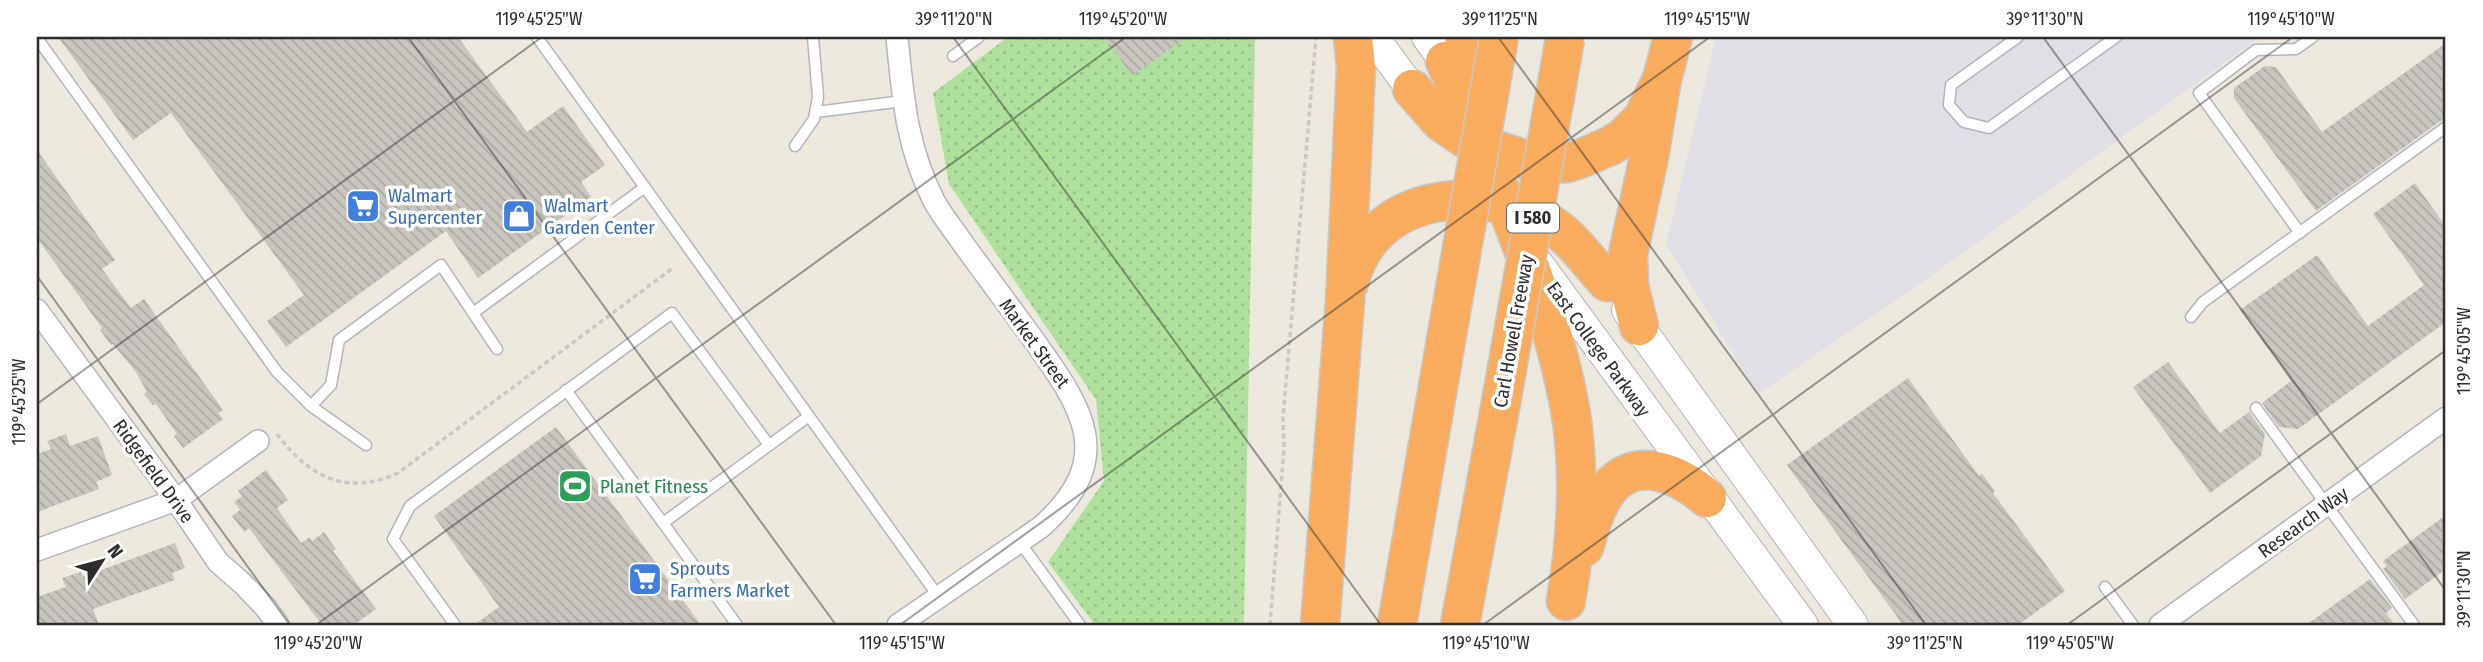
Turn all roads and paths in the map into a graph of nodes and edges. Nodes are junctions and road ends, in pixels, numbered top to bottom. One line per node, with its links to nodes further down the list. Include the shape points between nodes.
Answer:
1 (537, 37): 24 (lane)
2 (813, 37): 20 (lane)
3 (897, 37): 19 (street, Market Street)
4 (978, 37): 16 (lane)
5 (1316, 37): 58 (path)
6 (1353, 37): 29 (highway, via 1356,68)
7 (1373, 37): 18 (main road)
8 (1499, 37): 60 (highway, bridge)
9 (1673, 37): 17 (highway)
10 (2018, 37): 11 (lane, via 1951,85 1949,105 1964,122 1989,128)
11 (2116, 37)
12 (2313, 37): 26 (lane, via 2296,49 2256,50 2199,93)
13 (37, 38): 37 (lane, via 277,372)
14 (1565, 38): 61 (highway, Carl Howell Freeway / I 580, bridge)
15 (1446, 45): 23 (highway)
16 (953, 56)
17 (1662, 79): 23 (highway, via 1634,128 1597,153 1567,163 1539,164); 34 (highway, via 1628,254 1629,285)
18 (1412, 89): 23 (highway, via 1441,122 1469,141); 25 (main road)
19 (903, 101): 20 (lane); 48 (street, Market Street, via 915,159 935,203 1068,387 1084,425 1086,450 1072,495 1041,527)
20 (816, 112): 22 (lane)
21 (2446, 127): 26 (lane)
22 (795, 146)
23 (1496, 150): 25 (highway); 28 (main road)
24 (645, 187): 32 (lane); 39 (lane)
25 (1513, 214): 28 (highway, via 1544,220); 29 (highway, via 1467,199 1436,201 1409,210 1369,241 1353,268); 31 (highway); 52 (highway, via 1553,334 1572,422 1576,504)
26 (2300, 233): 33 (lane, via 2203,302)
27 (673, 268): 41 (path, via 380,482 363,484 319,475 300,463 274,430)
28 (1607, 282): 34 (main road)
29 (1345, 301): 59 (highway)
30 (37, 310): 45 (street, Ridgefield Drive)
31 (1571, 310): 44 (main road, East College Parkway)
32 (473, 313): 35 (lane); 37 (lane, via 441,265 340,340 331,385)
33 (2192, 317)
34 (1639, 326): 63 (main road)
35 (497, 349)
36 (566, 390): 43 (lane, via 672,313); 47 (lane); 54 (lane, via 410,506 393,539)
37 (311, 406): 42 (lane)
38 (2256, 408): 46 (lane)
39 (809, 415): 43 (lane); 51 (lane)
40 (2446, 418): 46 (street, Research Way)
41 (258, 441): 45 (street)
42 (366, 445)
43 (769, 445): 47 (lane)
44 (1707, 498): 52 (highway, via 1686,481 1663,472 1641,470 1616,481 1596,512); 62 (main road, East College Parkway)
45 (176, 500): 49 (street); 53 (street, Ridgefield Drive, via 218,562)
46 (2327, 505): 65 (street, Research Way); 66 (lane)
47 (663, 523): 55 (lane)
48 (1019, 541): 51 (street, Market Street); 57 (lane)
49 (37, 550)
50 (2105, 586): 64 (lane)
51 (938, 596): 56 (street, Market Street)
52 (1563, 613)
53 (278, 625)
54 (455, 625)
55 (737, 625)
56 (898, 625)
57 (1080, 625)
58 (1270, 625)
59 (1320, 625)
60 (1397, 625)
61 (1460, 625)
62 (1803, 625)
63 (1853, 625)
64 (2133, 625)
65 (2160, 625)
66 (2414, 625)

